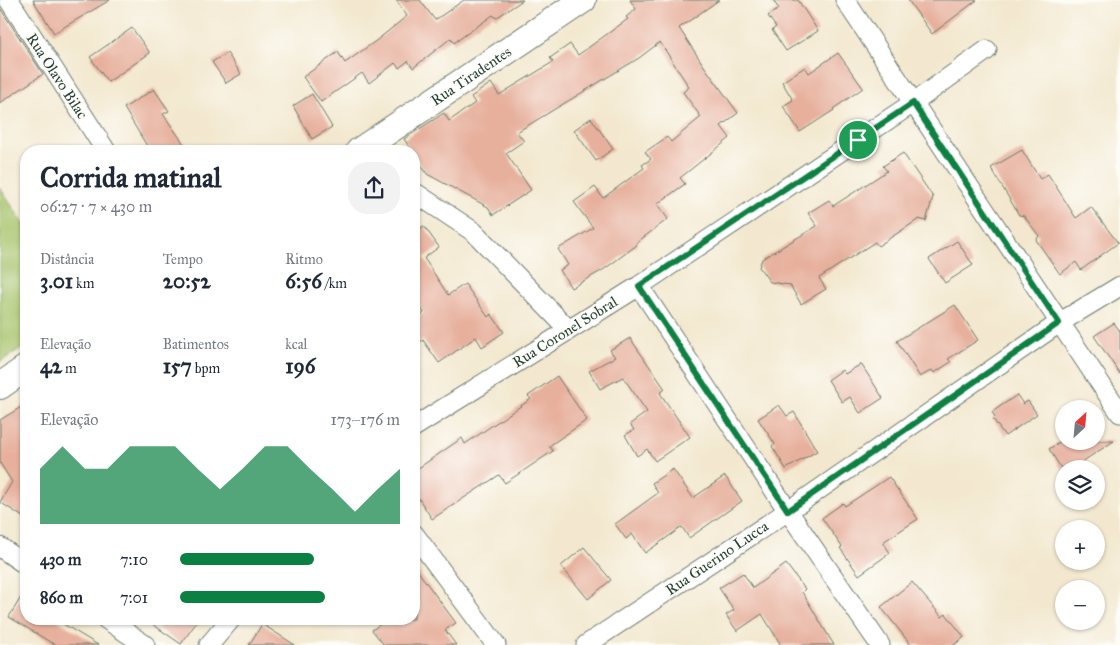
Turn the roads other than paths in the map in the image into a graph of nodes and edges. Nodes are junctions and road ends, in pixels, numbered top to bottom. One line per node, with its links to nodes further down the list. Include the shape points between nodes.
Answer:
1 (9, 0): 6 (street, Rua Olavo Bilac)
2 (583, 0): 7 (street, Rua Tiradentes)
3 (845, 0): 5 (street)
4 (987, 50): 5 (street, Rua Coronel Sobral)
5 (913, 103): 9 (street, Rua Coronel Sobral); 11 (street)
6 (102, 145)
7 (368, 145)
8 (420, 196): 12 (street, via 474,232)
9 (639, 286): 12 (street, Rua Coronel Sobral); 17 (street)
10 (1120, 286): 11 (street, Rua Guerino Lucca)
11 (1059, 323): 15 (street); 17 (street, Rua Guerino Lucca)
12 (569, 330): 16 (street, Rua Coronel Sobral)
13 (20, 372): 14 (street)
14 (0, 386)
15 (1120, 414)
16 (420, 423)
17 (788, 511): 26 (street, Rua Guerino Lucca); 27 (street)
18 (420, 542): 25 (street)
19 (0, 547): 20 (street)
20 (20, 561)
21 (115, 625): 23 (street)
22 (226, 625): 24 (street)
23 (145, 645)
24 (209, 645)
25 (496, 645)
26 (586, 645)
27 (880, 645)

